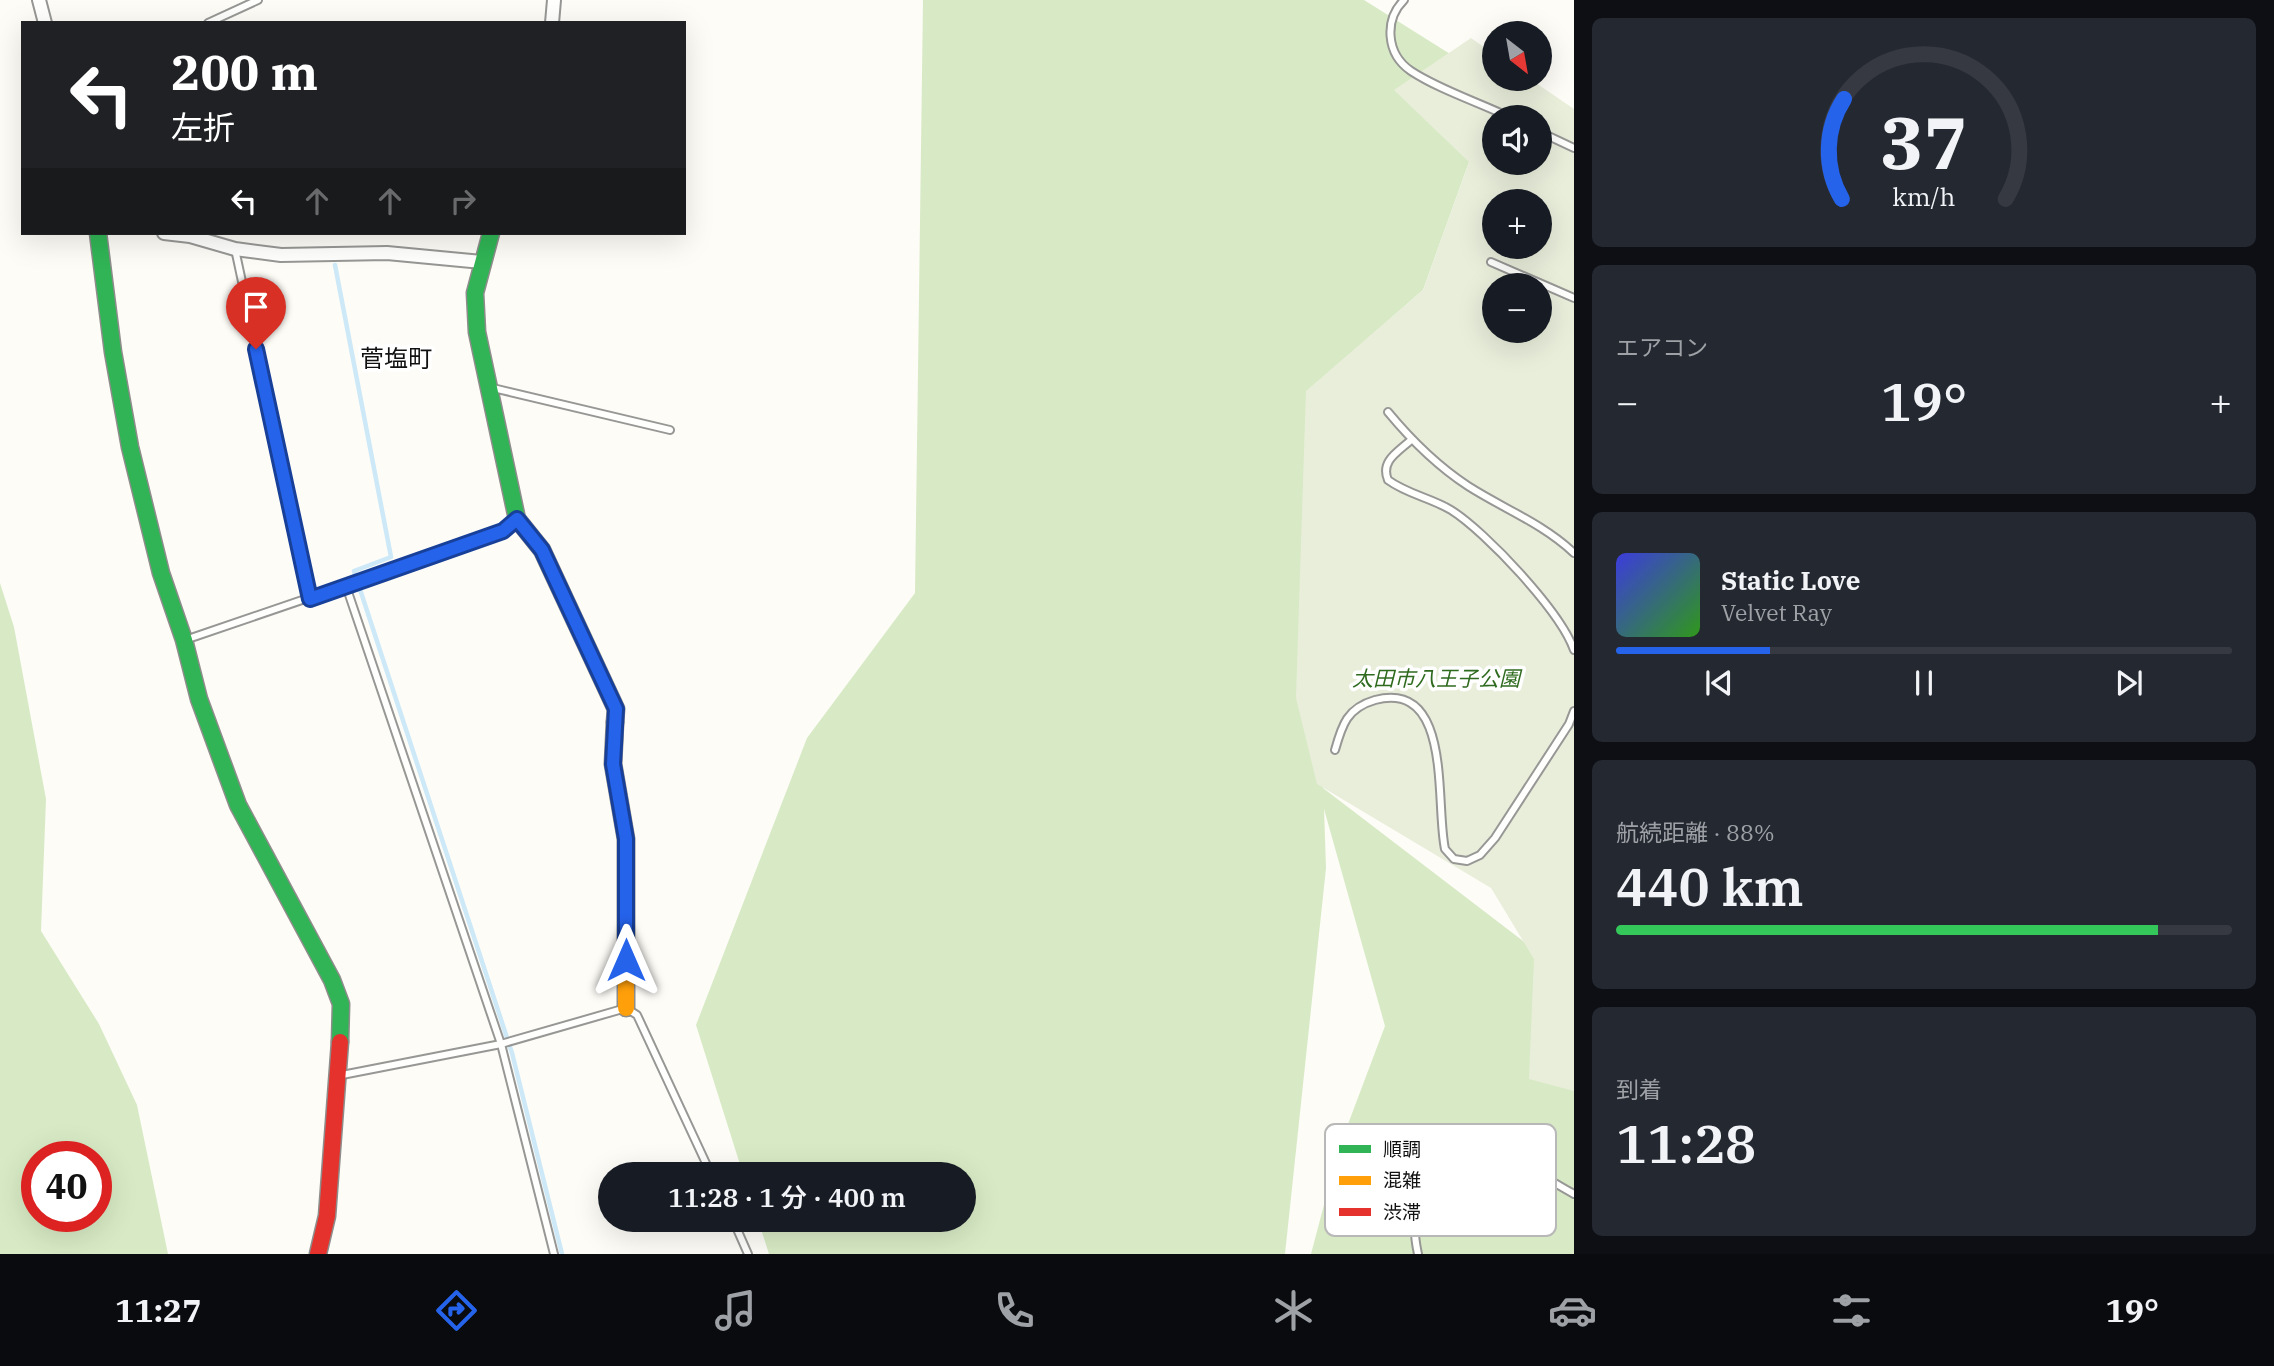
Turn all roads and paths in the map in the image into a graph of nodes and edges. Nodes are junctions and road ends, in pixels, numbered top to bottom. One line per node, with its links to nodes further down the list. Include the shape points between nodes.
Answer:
1 (38, 0): 5 (street)
2 (258, 0): 6 (lane)
3 (554, 0): 7 (street)
4 (1404, 0): 8 (lane, via 1394,13 1390,41 1409,70)
5 (44, 21)
6 (212, 21)
7 (552, 21)
8 (1483, 105)
9 (1552, 138): 10 (lane)
10 (1574, 148)
11 (98, 235): 26 (street, via 130,447)
12 (181, 235): 14 (street)
13 (490, 235): 15 (street)
14 (235, 249): 15 (street, via 281,255 387,253); 25 (lane)
15 (482, 262): 18 (street, via 475,293 477,332)
16 (1491, 262): 17 (lane)
17 (1574, 298)
18 (491, 387): 20 (lane); 22 (street)
19 (1388, 412): 21 (lane)
20 (670, 430)
21 (1411, 440): 23 (lane, via 1470,487 1521,514); 27 (lane, via 1387,462 1388,480 1454,511 1538,594 1561,623)
22 (517, 519): 24 (lane, via 503,531); 30 (street, via 542,550 616,709 613,764 626,839)
23 (1574, 553)
24 (346, 586): 25 (lane); 31 (lane)
25 (310, 599): 26 (lane)
26 (184, 640): 32 (street, via 227,779 341,1004)
27 (1574, 650)
28 (1574, 711): 29 (lane, via 1495,838 1467,862 1454,859 1444,849 1434,741 1420,707 1403,698 1365,703 1343,722)
29 (1335, 750)
30 (626, 1008): 31 (lane); 33 (lane, via 637,1015)
31 (500, 1044): 32 (lane); 39 (lane)
32 (339, 1076): 38 (street, via 327,1216)
33 (705, 1162)
34 (1556, 1184): 35 (lane)
35 (1574, 1194)
36 (738, 1232): 40 (lane)
37 (1413, 1236): 41 (lane)
38 (318, 1254)
39 (554, 1254)
40 (748, 1254)
41 (1418, 1254)

